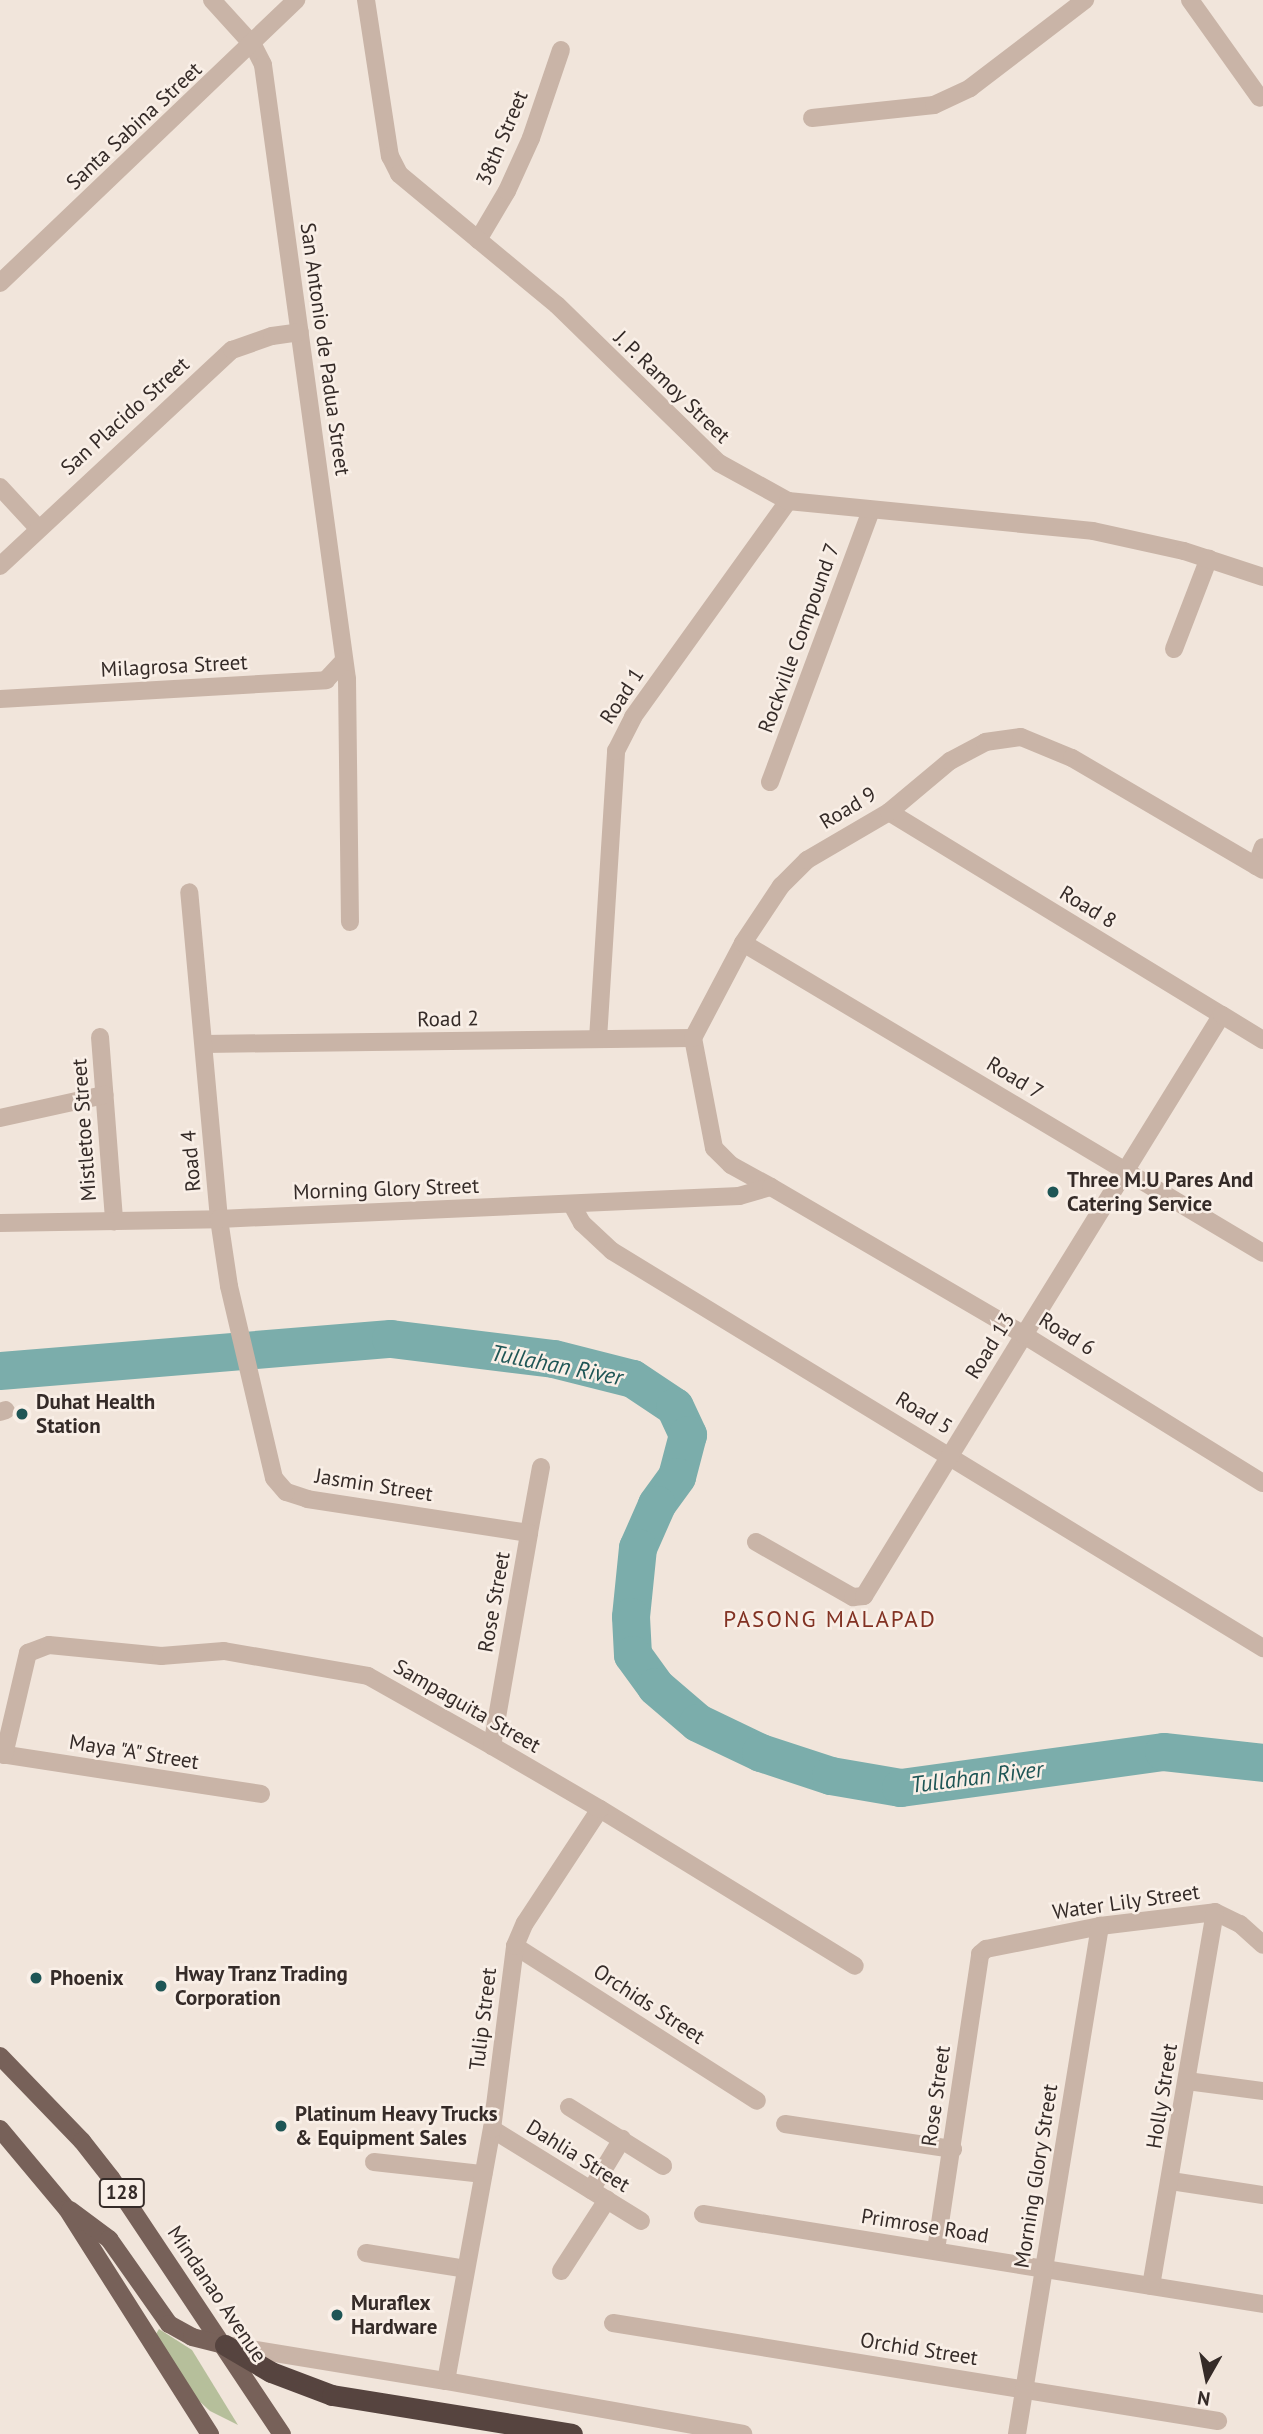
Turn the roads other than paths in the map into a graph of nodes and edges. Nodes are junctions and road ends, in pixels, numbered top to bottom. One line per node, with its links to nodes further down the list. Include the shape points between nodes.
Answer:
1 (212, 0): 6 (street)
2 (296, 0): 6 (street, Santa Sabina Street)
3 (366, 0): 10 (street, J. P. Ramoy Street, via 390,156 398,174)
4 (1085, 0): 9 (street, via 970,88 934,105)
5 (1190, 0): 8 (street)
6 (253, 45): 11 (street, Santa Sabina Street); 12 (street, San Antonio de Padua Street, via 263,65)
7 (561, 50): 10 (street, 38th Street, via 531,138)
8 (1260, 99)
9 (812, 118)
10 (478, 240): 14 (street, J. P. Ramoy Street, via 557,305 693,442 751,484)
11 (0, 283)
12 (300, 332): 16 (street, San Placido Street, via 251,341 232,350); 21 (street, San Antonio de Padua Street)
13 (0, 487): 16 (street)
14 (788, 501): 15 (street, J. P. Ramoy Street); 33 (street, Road 1, via 633,717 616,751)
15 (871, 511): 17 (street, J. P. Ramoy Street, via 1079,530); 23 (street, Rockville Compound 7)
16 (37, 527): 18 (street, San Placido Street)
17 (1209, 558): 19 (street, J. P. Ramoy Street); 20 (street)
18 (0, 566)
19 (1263, 578)
20 (1174, 649)
21 (343, 662): 22 (street, Milagrosa Street, via 326,680); 28 (street, San Antonio de Padua Street, via 350,749)
22 (0, 699)
23 (770, 782)
24 (889, 811): 26 (street, Road 9, via 950,761 985,742 1021,737 1072,758); 29 (street, Road 9, via 807,860 781,886); 30 (street, Road 8)
25 (1263, 847): 26 (street, Road 9)
26 (1260, 868)
27 (190, 892): 35 (street, Road 4)
28 (350, 922)
29 (743, 943): 32 (street, Road 9); 38 (street, Road 7)
30 (1222, 1015): 34 (street, Road 8); 38 (street, Road 13)
31 (100, 1037): 36 (street, Mistletoe Street)
32 (693, 1038): 33 (street, Road 2); 39 (street, via 714,1148 731,1165)
33 (598, 1039): 35 (street, Road 2)
34 (1263, 1041)
35 (204, 1044): 41 (street, Road 4)
36 (104, 1095): 37 (street); 42 (street, Mistletoe Street)
37 (0, 1118)
38 (1125, 1171): 44 (street, Road 7); 45 (street, Road 13)
39 (771, 1187): 40 (street, Morning Glory Street, via 739,1196); 45 (street, Road 6)
40 (572, 1205): 41 (street, Morning Glory Street); 47 (street, Road 5, via 582,1223 612,1251)
41 (219, 1219): 42 (street, Morning Glory Street); 46 (street, Road 4)
42 (114, 1221): 43 (street, Morning Glory Street)
43 (0, 1223)
44 (1263, 1253)
45 (1024, 1335): 47 (street, Road 13); 49 (street, Road 6)
46 (259, 1424): 50 (street, Jasmin Street, via 274,1478 286,1492)
47 (950, 1455): 51 (street, Road 13, via 864,1596 853,1597); 52 (street, Road 5)
48 (541, 1466): 50 (street, Rose Street)
49 (1263, 1483)
50 (529, 1533): 53 (street, Rose Street)
51 (756, 1542)
52 (1263, 1648)
53 (492, 1746): 54 (street, Sampaguita Street, via 368,1676 224,1651 161,1656 49,1645 29,1653); 56 (street, Sampaguita Street)
54 (2, 1754): 55 (street, Maya "A" Street)
55 (261, 1794)
56 (600, 1809): 60 (street, Tulip Street, via 524,1923); 62 (street, Sampaguita Street)
57 (1215, 1912): 58 (street, Water Lily Street); 59 (street, Water Lily Street, via 1240,1924); 64 (street, Holly Street)
58 (1100, 1926): 61 (street, Water Lily Street); 86 (street, Morning Glory Street)
59 (1263, 1945)
60 (515, 1946): 66 (street, Orchids Street); 70 (street, Tulip Street)
61 (986, 1949): 72 (street, Rose Street, via 977,1962)
62 (855, 1966)
63 (0, 2056): 91 (main road, Mindanao Avenue / 128, via 104,2168)
64 (1187, 2081): 65 (street); 76 (street, Holly Street)
65 (1263, 2091)
66 (757, 2101)
67 (569, 2107): 71 (street)
68 (785, 2124): 72 (street)
69 (0, 2129): 80 (main road, 128)
70 (492, 2129): 75 (street, Tulip Street); 77 (street, Dahlia Street)
71 (622, 2139): 74 (street); 77 (street)
72 (953, 2149): 83 (street, Rose Street)
73 (374, 2162): 75 (street)
74 (663, 2166)
75 (483, 2174): 85 (street, Tulip Street)
76 (1171, 2181): 78 (street); 88 (street, Holly Street)
77 (591, 2190): 79 (street, Dahlia Street)
78 (1263, 2195)
79 (607, 2200): 82 (street, Dahlia Street); 87 (street)
80 (67, 2208): 91 (main road, via 109,2239 169,2323 192,2337); 95 (main road, 128)
81 (703, 2214): 83 (street, Primrose Road)
82 (641, 2221)
83 (936, 2250): 86 (street, Primrose Road)
84 (366, 2253): 85 (street)
85 (466, 2269): 92 (street, Tulip Street)
86 (1045, 2269): 88 (street, Primrose Road); 93 (street, Morning Glory Street)
87 (561, 2271)
88 (1151, 2286): 89 (street, Primrose Road)
89 (1263, 2304)
90 (613, 2323): 93 (street, Orchid Street)
91 (225, 2345): 92 (street); 96 (main road, Mindanao Avenue / 128); 97 (highway, via 271,2372 332,2395)
92 (446, 2381): 98 (street)
93 (1024, 2389): 94 (street, Orchid Street); 99 (street, Morning Glory Street)
94 (1218, 2421)
95 (210, 2434)
96 (282, 2434)
97 (572, 2434)
98 (743, 2434)
99 (1017, 2434)

